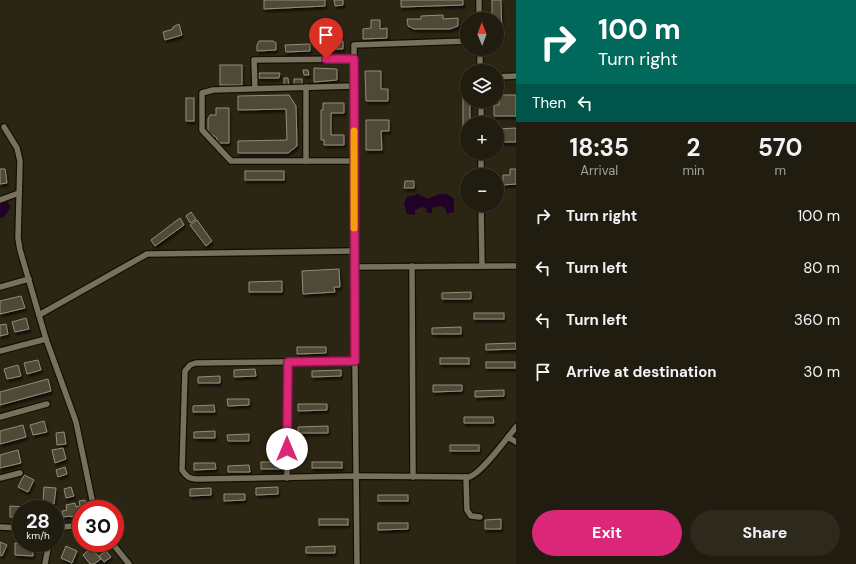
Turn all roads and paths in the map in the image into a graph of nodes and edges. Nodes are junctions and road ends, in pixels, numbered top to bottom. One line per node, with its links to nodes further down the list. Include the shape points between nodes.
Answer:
1 (479, 0): 2 (street)
2 (479, 12)
3 (460, 40): 4 (street, via 354,45)
4 (354, 59): 7 (street); 9 (street, via 254,60)
5 (516, 76): 6 (street)
6 (504, 77)
7 (354, 86): 8 (street); 12 (street)
8 (306, 87): 9 (street); 11 (street)
9 (255, 88): 11 (street, via 213,90 202,94 202,130 231,161)
10 (4, 127): 13 (street, via 17,148 20,161)
11 (306, 161): 12 (street)
12 (354, 161): 16 (street)
13 (19, 193): 14 (street); 21 (street, via 18,238)
14 (0, 200)
15 (481, 212): 17 (street)
16 (354, 251): 20 (street); 23 (street, via 147,254)
17 (482, 265): 18 (street); 19 (street)
18 (412, 266): 20 (street); 35 (street)
19 (516, 266)
20 (354, 267): 26 (street)
21 (29, 279): 22 (street); 23 (street)
22 (0, 287)
23 (40, 315): 24 (street)
24 (46, 339): 25 (street); 39 (street, via 76,422)
25 (0, 351)
26 (355, 361): 27 (street); 34 (street)
27 (288, 362): 38 (street); 38 (street, via 190,365 185,371 182,470 191,479)
28 (47, 404): 29 (street)
29 (0, 417)
30 (516, 427): 31 (street)
31 (508, 437): 32 (street); 36 (street, via 475,474)
32 (516, 442)
33 (20, 474): 37 (street)
34 (356, 476): 35 (street); 38 (street); 47 (street)
35 (413, 476): 36 (street)
36 (466, 477): 40 (street, via 467,510 471,516)
37 (0, 478)
38 (287, 478)
39 (92, 500)
40 (480, 517)
41 (0, 526): 42 (street)
42 (12, 527)
43 (47, 552): 45 (street)
44 (119, 552): 46 (street)
45 (45, 564)
46 (129, 564)
47 (358, 564)

